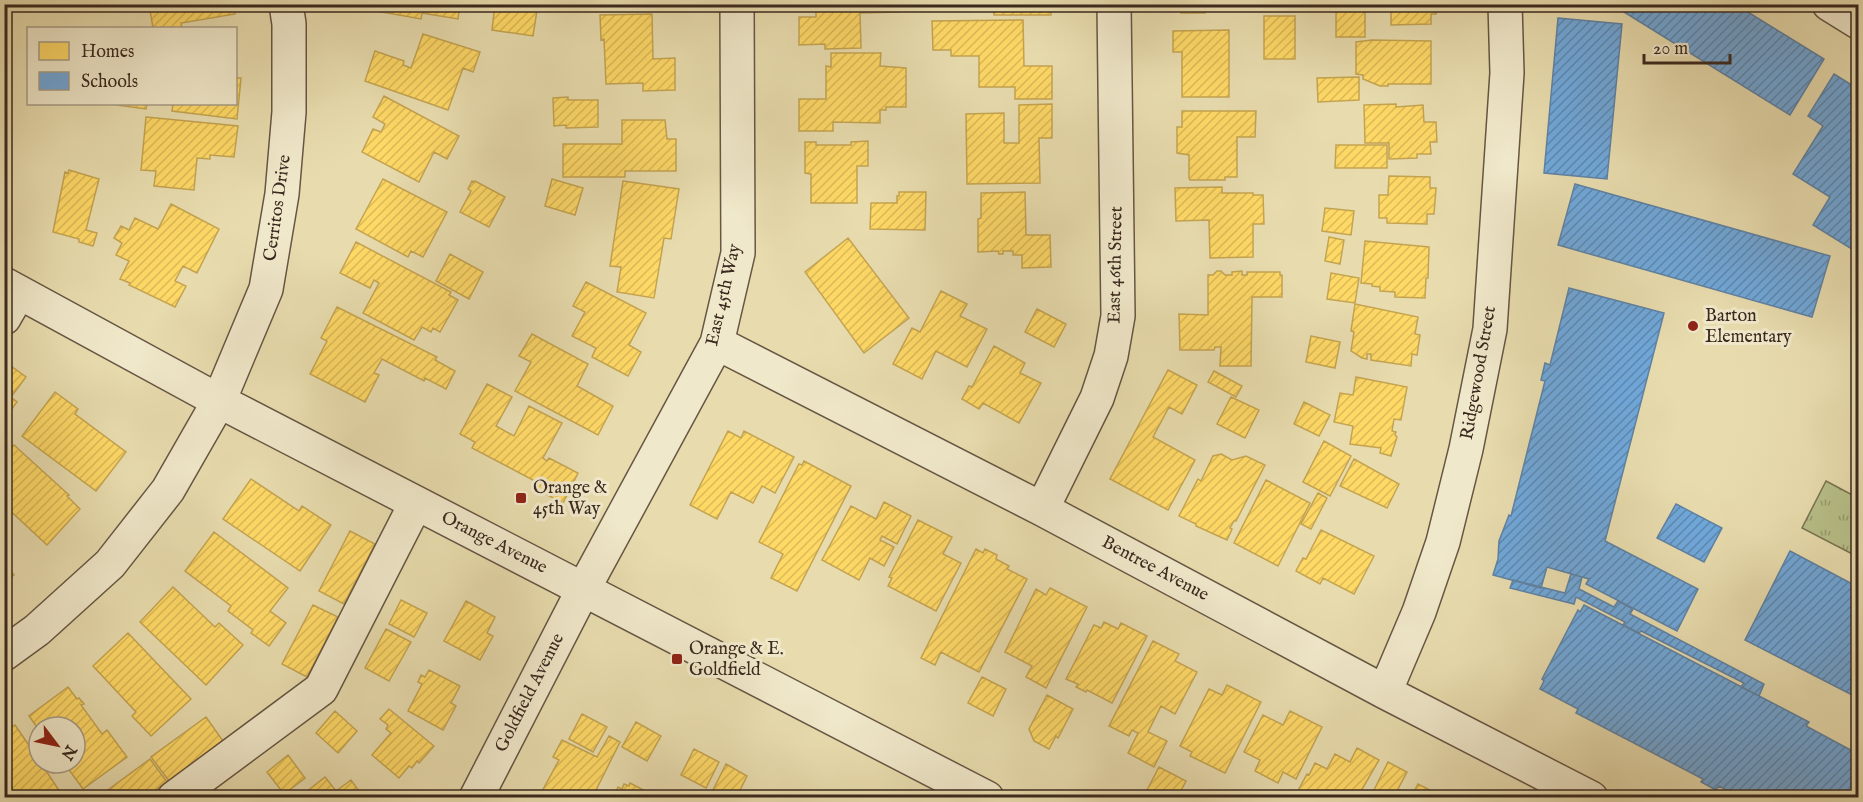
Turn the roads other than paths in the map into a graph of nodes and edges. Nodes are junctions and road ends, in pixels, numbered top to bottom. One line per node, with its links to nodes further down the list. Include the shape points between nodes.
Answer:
1 (286, 4): 9 (street, Cerritos Drive, via 289,112 282,194 266,289)
2 (737, 4): 8 (street, East 45th Way, via 738,253)
3 (1114, 4): 11 (street, East 46th Street, via 1118,316 1111,356 1097,398)
4 (1505, 4): 14 (street, Ridgewood Street, via 1507,73 1490,329 1443,542)
5 (1829, 4): 6 (street)
6 (1858, 22)
7 (9, 298): 9 (street, Orange Avenue)
8 (717, 343): 11 (street, Bentree Avenue); 12 (street, East 45th Way)
9 (219, 401): 10 (street, Orange Avenue); 13 (street, Cerritos Drive, via 168,490 110,564 37,630)
10 (416, 503): 12 (street, Orange Avenue); 15 (street, via 321,689)
11 (1042, 509): 14 (street, Bentree Avenue)
12 (584, 588): 16 (street, Goldfield Avenue); 17 (street, Orange Avenue)
13 (4, 654)
14 (1385, 692): 18 (street, Bentree Avenue)
15 (174, 798)
16 (476, 798)
17 (987, 798)
18 (1591, 798)

